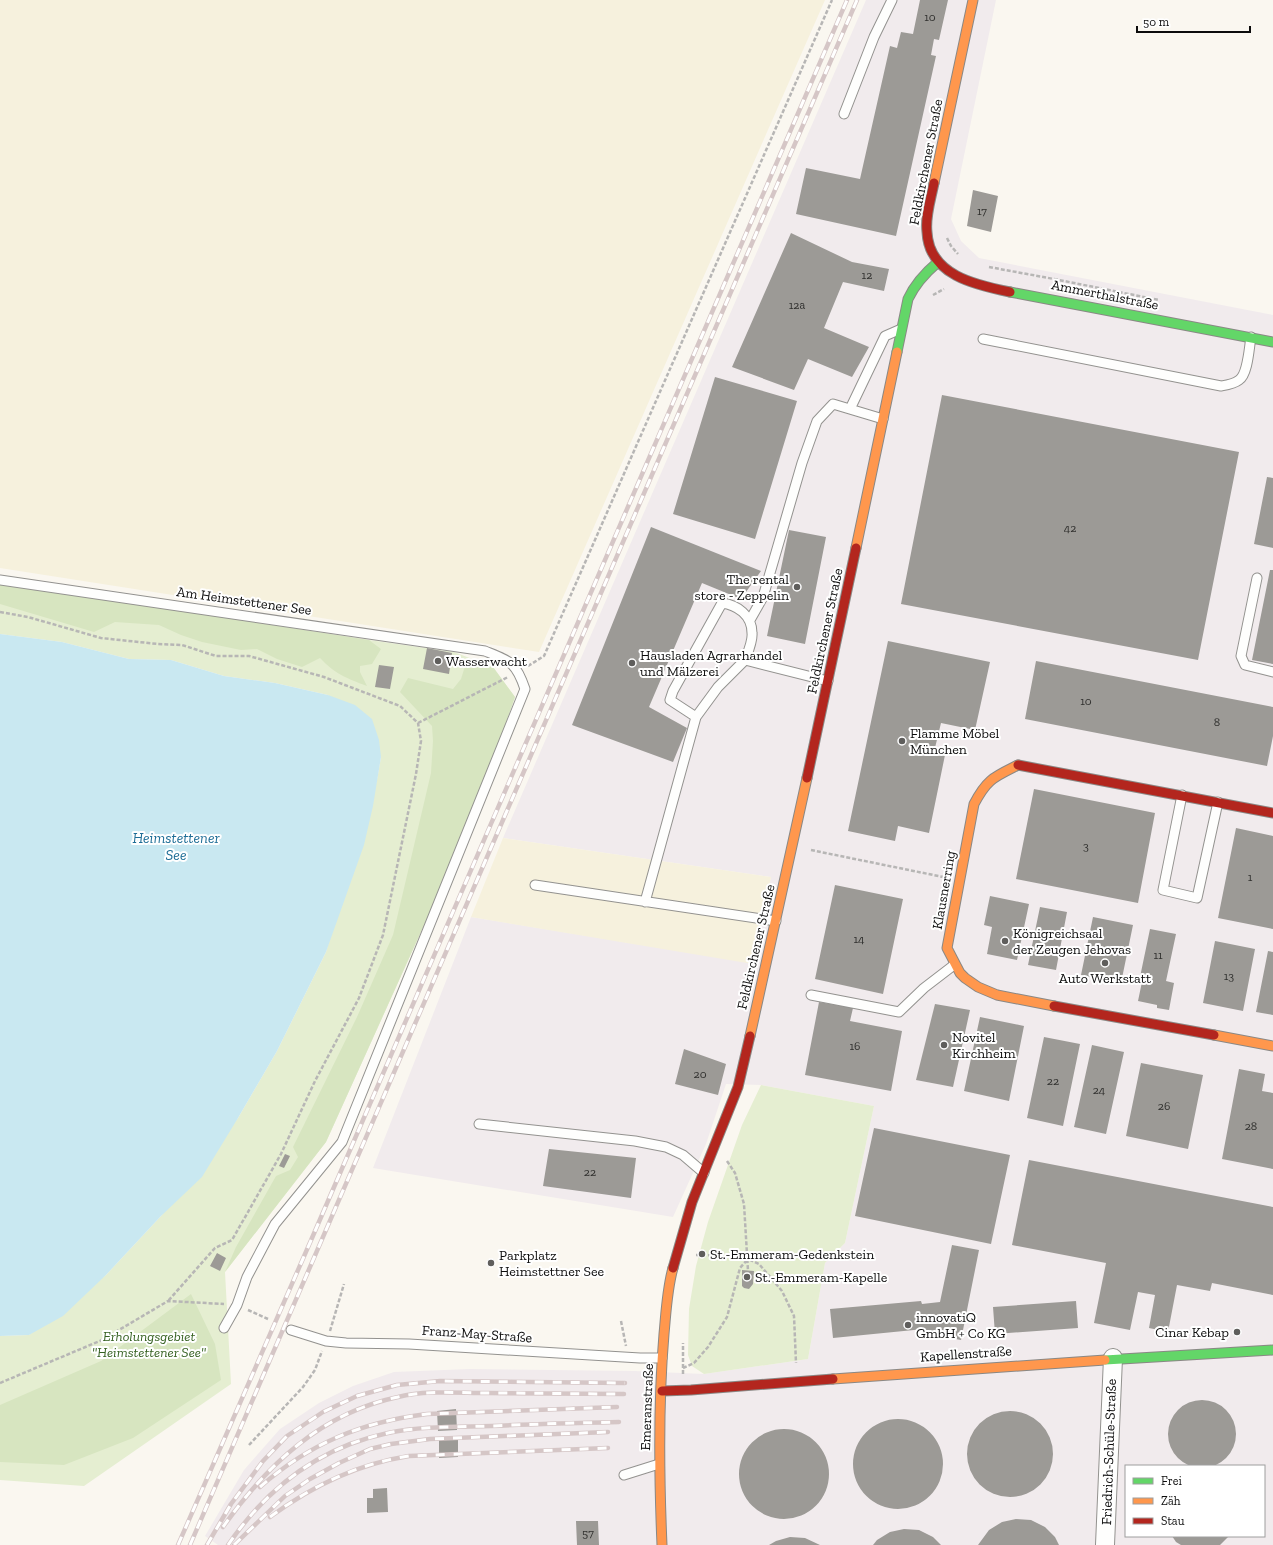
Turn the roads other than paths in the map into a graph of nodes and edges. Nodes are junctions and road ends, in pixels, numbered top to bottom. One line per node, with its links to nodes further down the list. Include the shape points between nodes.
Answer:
1 (892, 0): 3 (lane, via 874,37)
2 (973, 0): 4 (street, Feldkirchener Straße, via 927,216 927,237 931,252)
3 (844, 114)
4 (938, 262): 5 (street, Feldkirchener Straße, via 913,287); 6 (street, Ammerthalstraße, via 957,277 990,288)
5 (902, 329): 9 (lane, via 885,336); 10 (street, Feldkirchener Straße)
6 (1250, 337): 7 (lane, via 1244,374 1239,380 1220,386); 8 (street, Ammerthalstraße)
7 (982, 339)
8 (1273, 342)
9 (850, 409): 10 (lane); 13 (lane, via 833,404 817,421 802,463 763,597)
10 (883, 419): 16 (street, Feldkirchener Straße)
11 (1257, 578): 15 (lane, via 1241,656 1245,666)
12 (0, 580): 30 (lane, Am Heimstettener See, via 485,651 506,659 519,672 526,689 342,1142 275,1224)
13 (750, 620): 14 (lane, via 753,634); 17 (lane, via 732,604 722,603 670,700)
14 (745, 660): 16 (lane); 17 (lane, via 718,687)
15 (1273, 672)
16 (828, 681): 23 (street, Feldkirchener Straße)
17 (696, 717): 22 (lane)
18 (1182, 795): 19 (street, Klausnerring); 19 (lane, via 1163,890 1198,898); 24 (street, Klausnerring, via 1019,766 995,776 982,789 974,804 947,948)
19 (1218, 802): 20 (street, Klausnerring)
20 (1273, 813)
21 (535, 885): 22 (lane)
22 (645, 902): 23 (lane)
23 (776, 921): 28 (street, Feldkirchener Straße, via 738,1087)
24 (954, 965): 25 (lane, via 924,988 899,1012); 26 (street, Klausnerring, via 964,978 977,988 997,994)
25 (811, 995)
26 (1273, 1046)
27 (479, 1124): 28 (lane, via 635,1140 666,1147 683,1155)
28 (704, 1173): 29 (street, Feldkirchener Straße, via 692,1202)
29 (672, 1271): 33 (street, Emeranstraße)
30 (224, 1328)
31 (291, 1330): 33 (lane, Franz-May-Straße, via 346,1343)
32 (1273, 1350): 34 (street, Kapellenstraße)
33 (662, 1358): 35 (street, Emeranstraße)
34 (1113, 1358): 35 (street, Kapellenstraße); 39 (street, Friedrich-Schüle-Straße)
35 (662, 1391): 36 (street, Emeranstraße)
36 (659, 1464): 37 (lane); 38 (street, Emeranstraße)
37 (624, 1475)
38 (662, 1545)
39 (1105, 1545)

